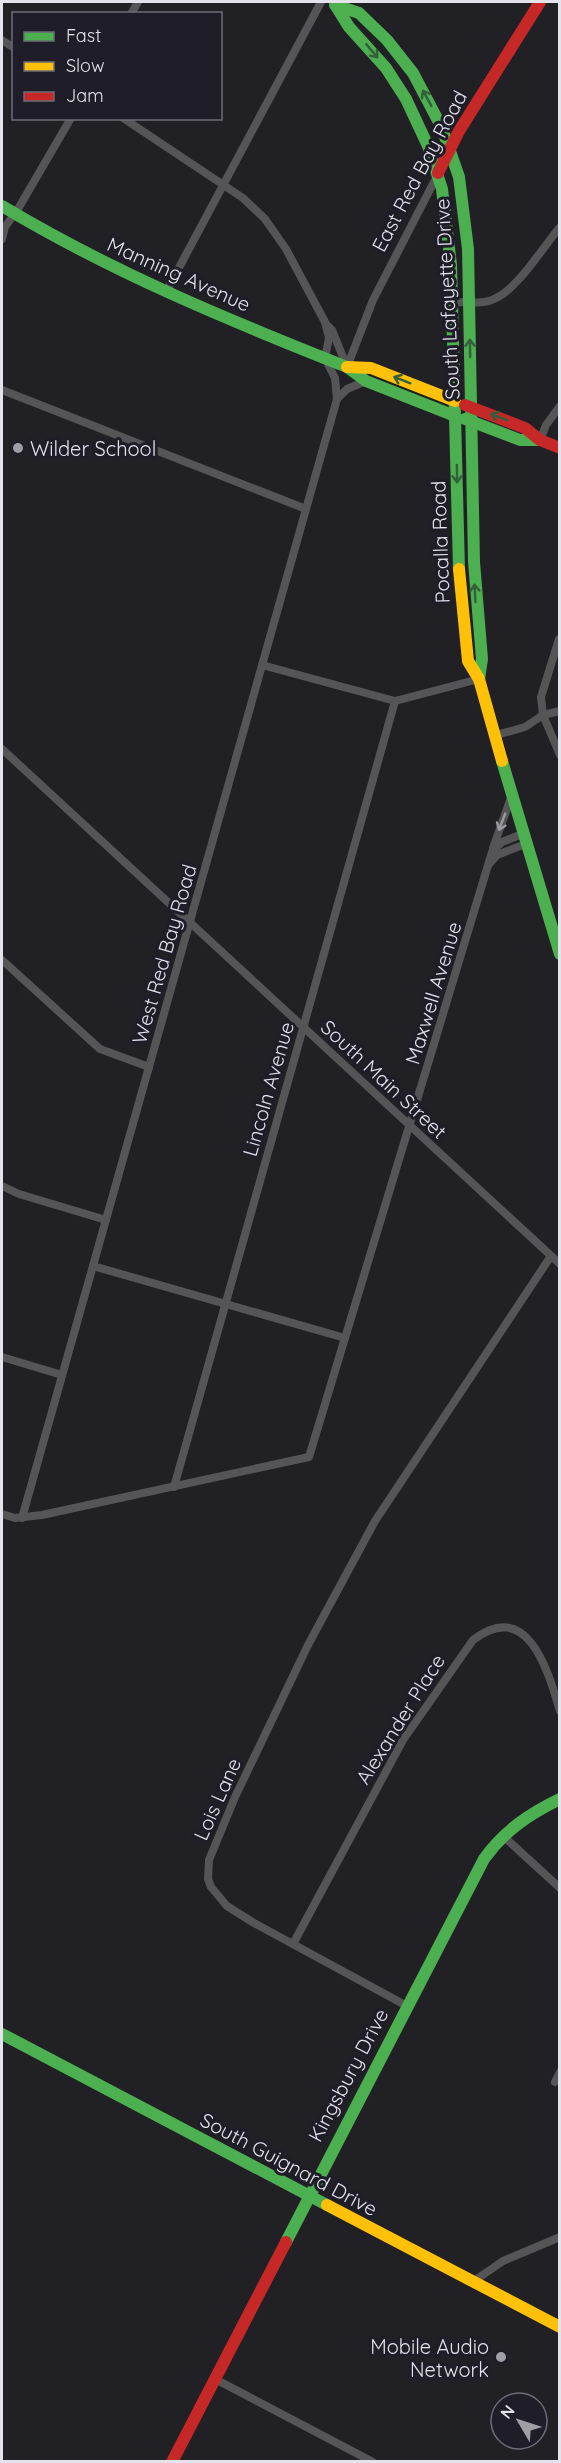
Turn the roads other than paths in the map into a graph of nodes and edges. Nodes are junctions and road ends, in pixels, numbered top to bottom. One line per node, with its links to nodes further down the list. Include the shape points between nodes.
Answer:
1 (321, 2): 8 (street)
2 (540, 2): 6 (main road, East Red Bay Road)
3 (333, 4): 6 (main road, South Lafayette Drive, one-way to 3, via 433,108 400,56 359,13); 7 (main road, South Lafayette Drive, one-way to 7, via 401,91)
4 (70, 120): 10 (street)
5 (126, 120): 8 (street)
6 (450, 148): 7 (main road, East Red Bay Road); 15 (main road, South Lafayette Drive, via 464,201)
7 (438, 173): 14 (main road, South Lafayette Drive, via 448,222); 18 (street, East Red Bay Road, via 373,300)
8 (223, 184): 13 (street); 16 (street, via 251,205 278,236)
9 (2, 206): 10 (main road, Manning Avenue)
10 (14, 214): 12 (street); 13 (main road, Manning Avenue, via 101,263)
11 (560, 227): 15 (street, via 507,291 495,299)
12 (2, 239)
13 (166, 292): 17 (main road, Manning Avenue)
14 (453, 302): 15 (street); 22 (main road, South Lafayette Drive)
15 (470, 302): 24 (main road, South Lafayette Drive, one-way to 15)
16 (325, 322): 17 (street, via 329,338); 18 (street)
17 (325, 358): 18 (main road, Manning Avenue); 21 (street, West Red Bay Road, via 334,378)
18 (347, 366): 19 (main road, Manning Avenue); 22 (main road, Manning Avenue, one-way to 18, via 371,368)
19 (366, 381): 21 (street, via 347,389); 25 (main road, Manning Avenue)
20 (2, 390): 29 (street)
21 (337, 399): 29 (street, West Red Bay Road)
22 (455, 401): 24 (main road, Manning Avenue); 25 (main road, Pocalla Road)
23 (560, 406): 27 (street)
24 (471, 407): 26 (main road, South Lafayette Drive); 27 (main road, Manning Avenue, one-way to 24, via 525,428)
25 (455, 416): 26 (main road, Manning Avenue); 32 (main road, Pocalla Road, one-way to 32, via 460,600 468,660)
26 (471, 422): 27 (main road, Manning Avenue, via 520,440); 32 (main road, Pocalla Road, one-way to 26, via 482,659 475,597)
27 (540, 440): 28 (main road, Manning Avenue)
28 (560, 448)
29 (306, 509): 31 (street, West Red Bay Road)
30 (559, 639): 35 (street, via 541,697)
31 (262, 665): 33 (street); 43 (street, West Red Bay Road)
32 (479, 679): 33 (street); 36 (main road, Pocalla Road)
33 (395, 701): 46 (street, Lincoln Avenue)
34 (560, 711): 35 (street)
35 (543, 715): 36 (street, via 525,727); 38 (street)
36 (493, 736): 39 (main road, Pocalla Road)
37 (2, 749): 43 (street, South Main Street)
38 (560, 755)
39 (513, 792): 40 (main road, Pocalla Road); 41 (street, Maxwell Avenue, one-way to 41)
40 (526, 838): 41 (street, via 502,842); 42 (street); 44 (main road, Pocalla Road)
41 (492, 852): 42 (street, Maxwell Avenue)
42 (489, 864): 48 (street, Maxwell Avenue)
43 (190, 923): 46 (street, South Main Street); 47 (street, West Red Bay Road)
44 (560, 954)
45 (3, 966): 47 (street, via 100,1048)
46 (303, 1026): 48 (street, South Main Street); 54 (street, Lincoln Avenue)
47 (149, 1067): 50 (street, West Red Bay Road)
48 (410, 1126): 51 (street, South Main Street); 55 (street, Maxwell Avenue)
49 (2, 1186): 50 (street)
50 (106, 1220): 53 (street, West Red Bay Road)
51 (551, 1256): 52 (street, South Main Street); 65 (street, Lois Lane, via 375,1521 308,1645 209,1860 208,1879 222,1901)
52 (560, 1264)
53 (93, 1266): 54 (street); 57 (street, West Red Bay Road)
54 (224, 1304): 55 (street); 58 (street, Lincoln Avenue)
55 (345, 1338): 58 (street, Maxwell Avenue, via 309,1457)
56 (2, 1357): 57 (street)
57 (62, 1375): 60 (street, West Red Bay Road)
58 (174, 1487): 60 (street)
59 (2, 1514): 60 (street)
60 (22, 1518)
61 (560, 1711): 65 (street, Alexander Place, via 543,1659 527,1637 512,1629 499,1628 484,1631 473,1640 403,1740)
62 (560, 1799): 63 (main road, Kingsbury Drive, via 527,1815)
63 (502, 1835): 64 (street); 66 (main road, Kingsbury Drive, via 484,1859)
64 (560, 1888)
65 (294, 1944): 66 (street, Lois Lane)
66 (407, 2006): 70 (main road, Kingsbury Drive)
67 (2, 2034): 70 (main road, South Guignard Drive)
68 (560, 2072): 69 (street)
69 (555, 2082)
70 (308, 2196): 72 (main road, South Guignard Drive); 74 (main road, Kingsbury Drive)
71 (560, 2237): 72 (street, via 503,2261)
72 (474, 2281): 73 (main road, South Guignard Drive)
73 (560, 2327)
74 (215, 2379): 75 (street); 76 (main road, Kingsbury Drive)
75 (368, 2460)
76 (172, 2462)

